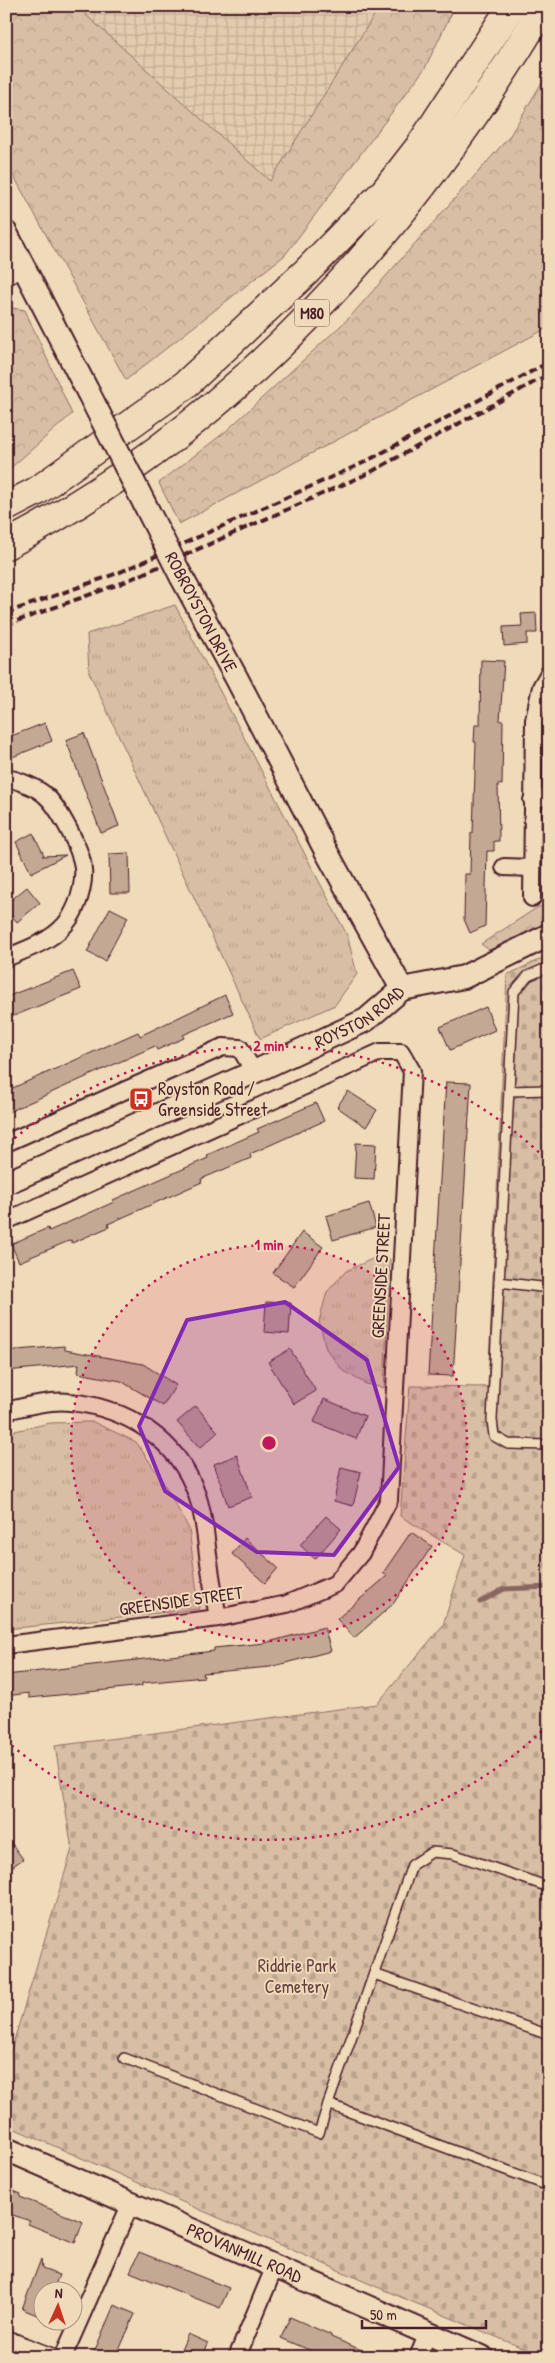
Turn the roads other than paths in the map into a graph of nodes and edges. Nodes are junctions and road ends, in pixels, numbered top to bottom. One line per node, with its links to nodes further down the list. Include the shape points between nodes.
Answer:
1 (512, 6): 5 (highway, M80, via 420,146 385,191 306,272 185,385 37,491)
2 (544, 6): 6 (highway, M80, via 483,103 429,179 369,252 279,346 145,459 57,519)
3 (6, 232): 4 (main road, ROBROYSTON DRIVE)
4 (15, 272): 17 (main road, ROBROYSTON DRIVE, bridge, via 88,392 181,576)
5 (6, 507)
6 (6, 545)
7 (549, 672): 10 (street, via 541,687 534,720)
8 (6, 778): 15 (street, via 46,795 63,820 82,860 82,885 70,918 56,933)
9 (549, 796): 10 (street)
10 (532, 800): 12 (street)
11 (504, 867): 12 (street)
12 (532, 868): 13 (street)
13 (532, 898)
14 (549, 935): 17 (main road, ROYSTON ROAD, via 464,977)
15 (6, 958)
16 (549, 967): 20 (lane, via 528,976 514,992)
17 (402, 989): 18 (main road, ROYSTON ROAD, via 366,1020)
18 (254, 1072): 21 (street, via 240,1048 223,1048); 22 (main road, ROYSTON ROAD)
19 (549, 1090): 20 (lane)
20 (509, 1091): 24 (lane)
21 (6, 1143)
22 (6, 1182)
23 (6, 1221): 28 (street, GREENSIDE STREET, via 380,1052 400,1052 412,1072 389,1500 361,1552 335,1584 288,1604)
24 (499, 1282): 25 (lane); 27 (lane, via 492,1420 494,1436 508,1444)
25 (549, 1288)
26 (6, 1411): 28 (street, via 36,1404 69,1402 115,1411 145,1427 171,1448 198,1495)
27 (549, 1445)
28 (218, 1618): 29 (street, GREENSIDE STREET)
29 (6, 1644)
30 (549, 1887): 31 (lane, via 453,1854 432,1852 412,1865)
31 (374, 1974): 32 (lane); 34 (lane)
32 (549, 2035)
33 (124, 2058): 34 (lane, via 319,2132)
34 (328, 2104): 36 (lane)
35 (6, 2149): 37 (main road, PROVANMILL ROAD)
36 (549, 2186)
37 (131, 2203): 38 (main road, PROVANMILL ROAD); 42 (street)
38 (275, 2266): 39 (main road, PROVANMILL ROAD); 43 (street)
39 (428, 2333): 44 (street); 45 (main road, PROVANMILL ROAD)
40 (6, 2339): 41 (street)
41 (54, 2357)
42 (63, 2357)
43 (237, 2357)
44 (418, 2357)
45 (482, 2357)

